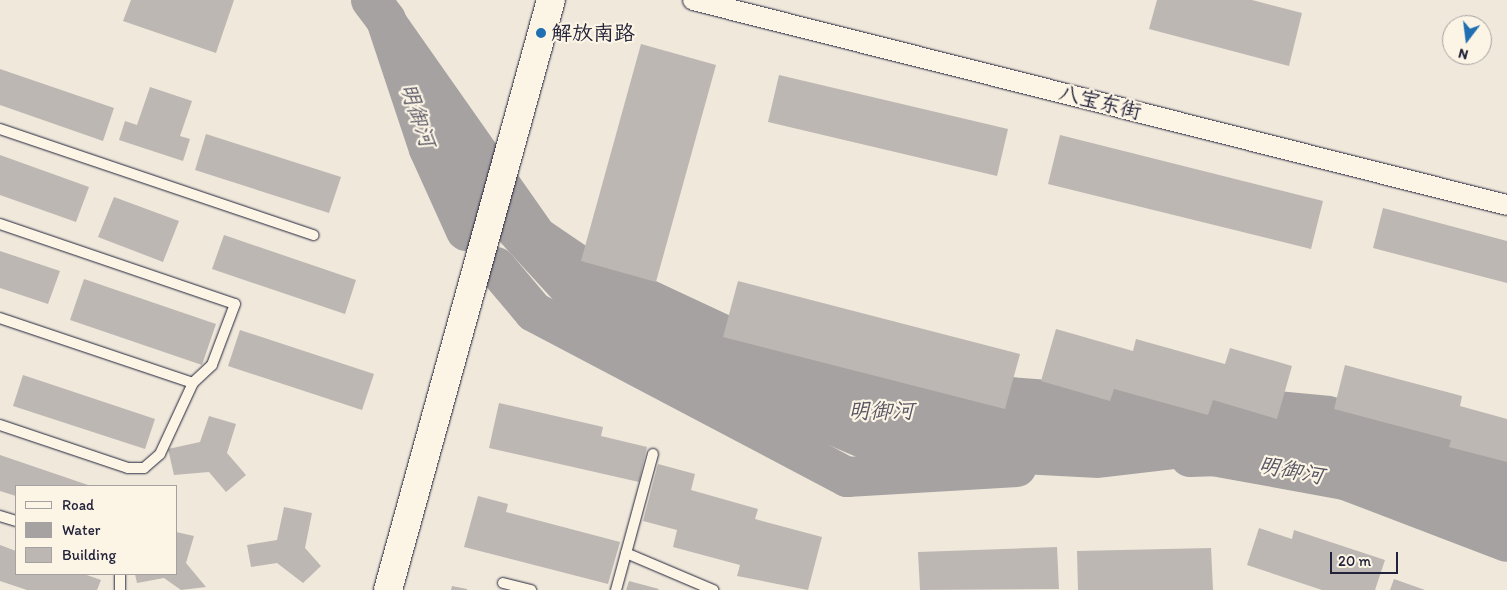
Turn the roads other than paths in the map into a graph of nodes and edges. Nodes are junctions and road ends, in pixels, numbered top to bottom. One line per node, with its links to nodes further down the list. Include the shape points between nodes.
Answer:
1 (551, 0): 17 (main road)
2 (693, 0): 4 (street, 八宝东街)
3 (0, 128): 6 (lane)
4 (1507, 205)
5 (0, 224): 8 (lane, via 236,304 212,365)
6 (314, 235)
7 (0, 318): 8 (lane)
8 (193, 384): 9 (lane, via 160,454 144,468 128,468)
9 (0, 425)
10 (653, 454): 13 (lane)
11 (0, 516): 12 (lane)
12 (15, 521)
13 (626, 552): 19 (lane); 20 (lane)
14 (120, 575): 16 (lane)
15 (502, 583): 18 (lane)
16 (120, 590)
17 (388, 590)
18 (531, 590)
19 (616, 590)
20 (712, 590)

